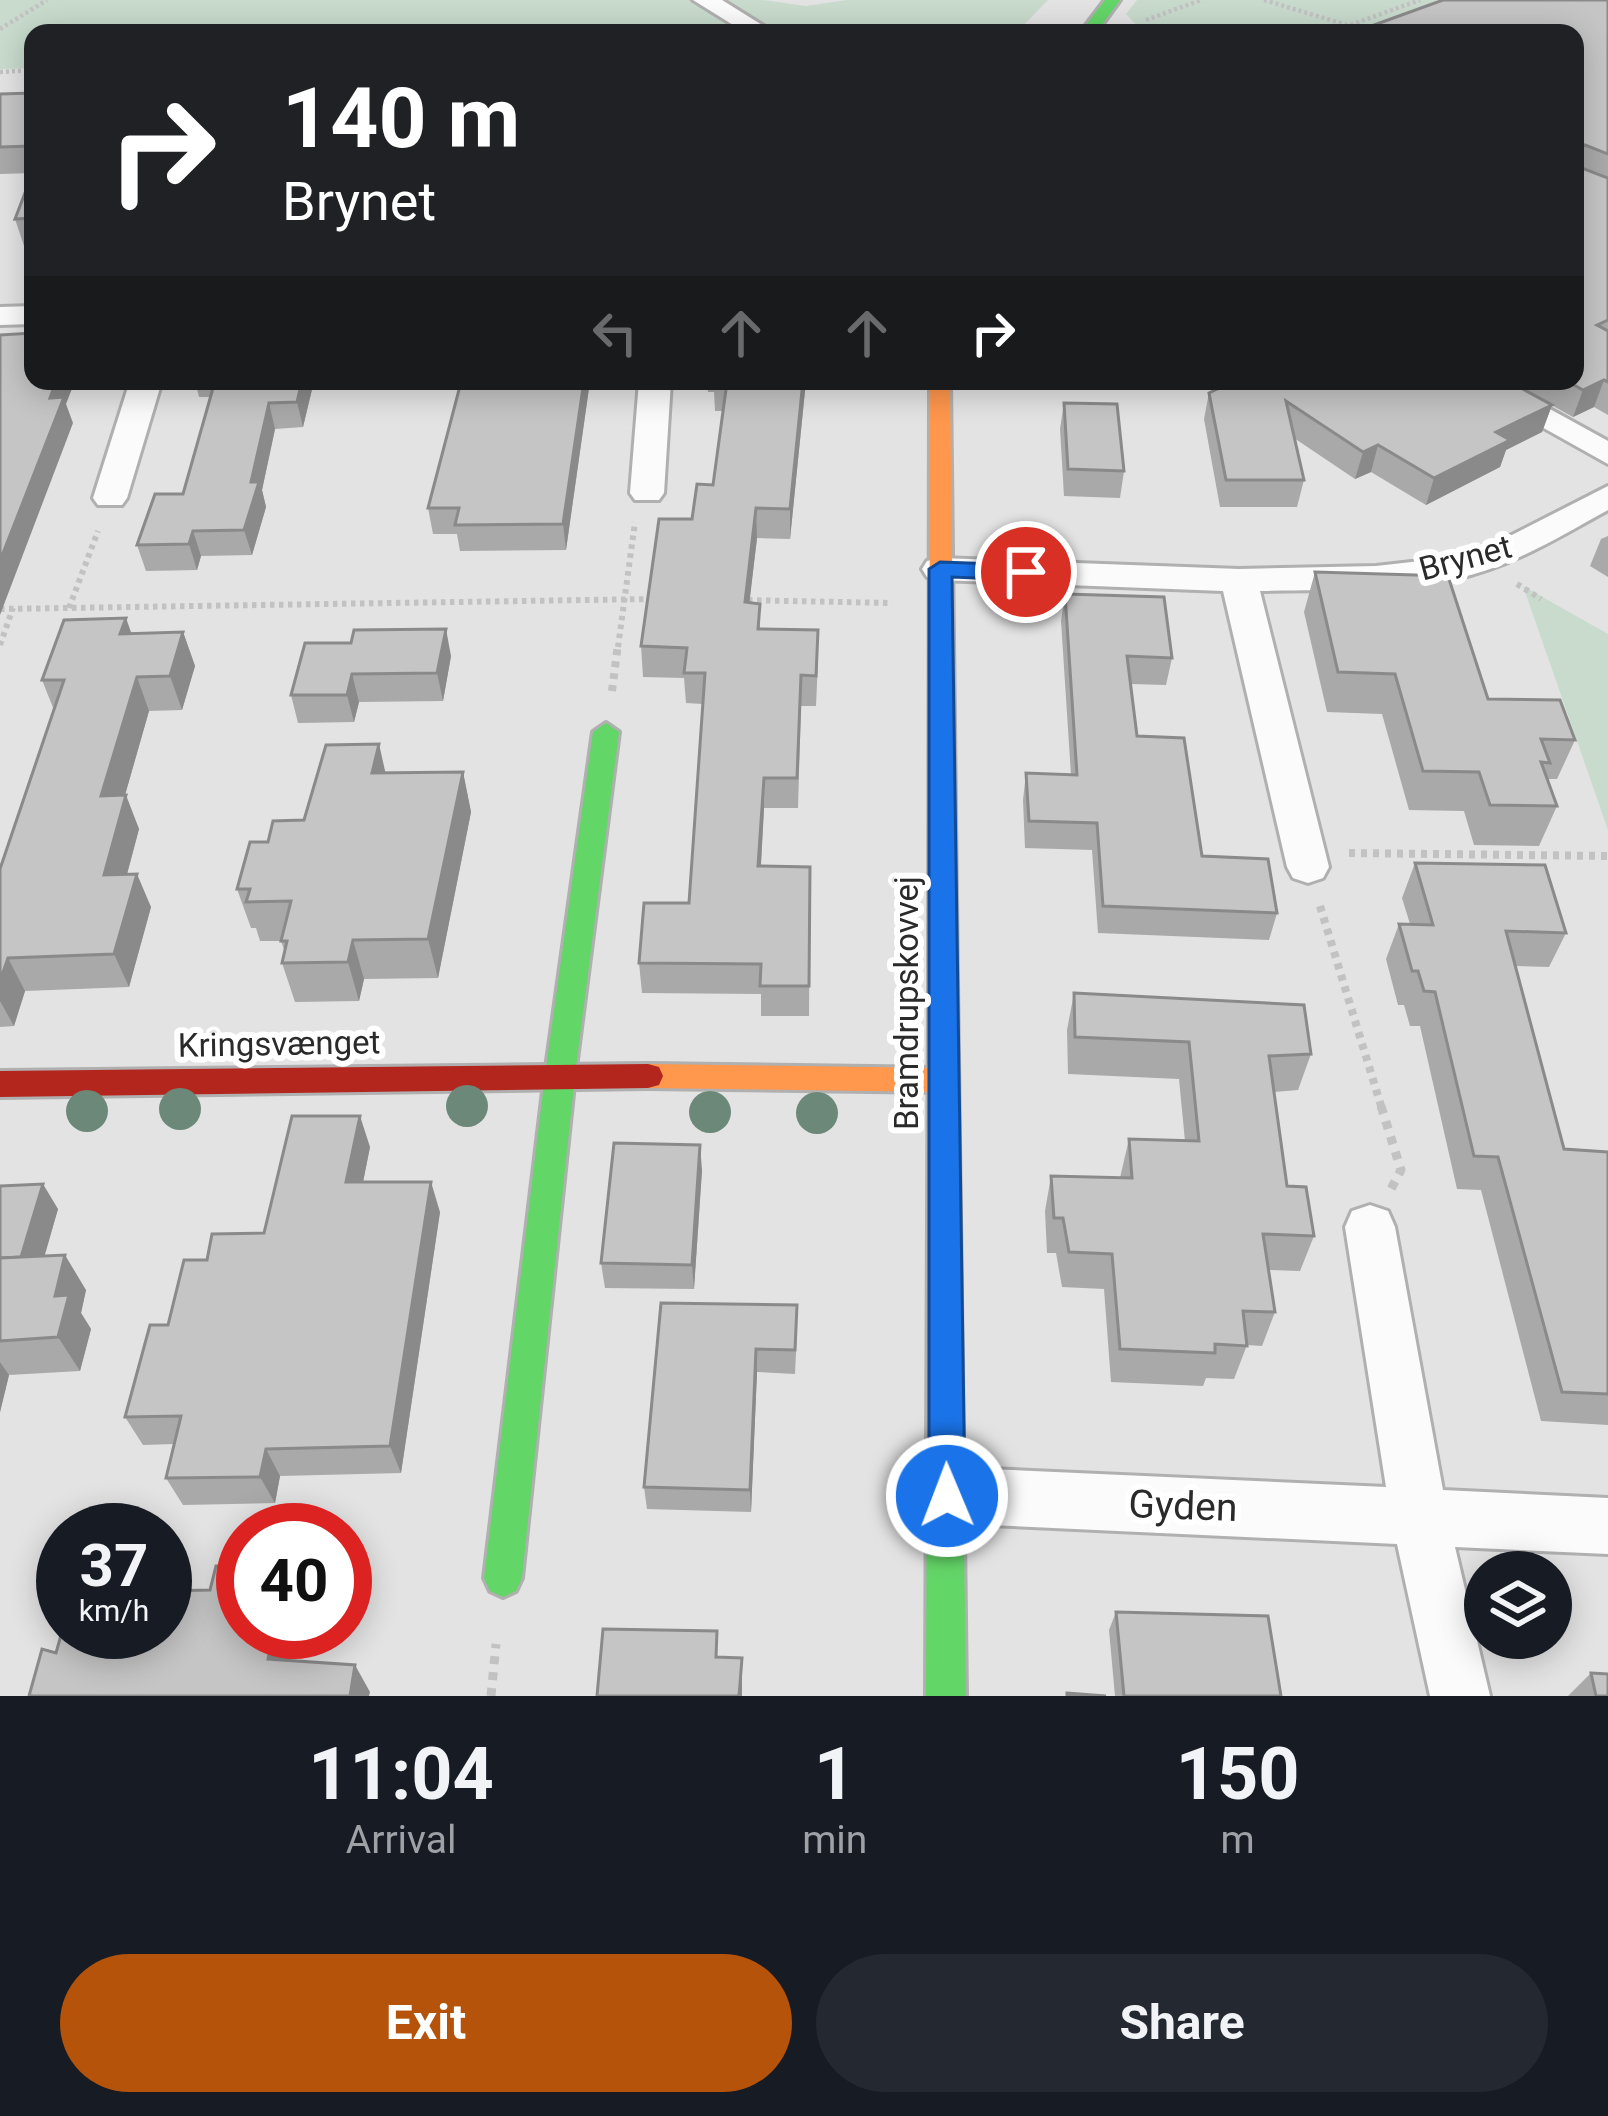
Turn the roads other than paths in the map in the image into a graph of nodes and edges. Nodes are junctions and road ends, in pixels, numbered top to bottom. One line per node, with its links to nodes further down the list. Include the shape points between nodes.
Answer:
1 (706, 0): 3 (street)
2 (1113, 0): 4 (street)
3 (747, 24)
4 (1095, 24)
5 (143, 390): 12 (street)
6 (655, 390): 10 (street)
7 (940, 390): 14 (street, Bramdrupskovvej)
8 (1492, 390): 9 (street)
9 (1608, 454)
10 (647, 493)
11 (1608, 496): 13 (street, Brynet, via 1518,545 1450,568)
12 (110, 498)
13 (1239, 580): 14 (street, Brynet); 16 (street)
14 (940, 587): 18 (street, Bramdrupskovvej)
15 (606, 732): 17 (street)
16 (1307, 860)
17 (560, 1075): 18 (street, Kringsvænget); 19 (street, Kringsvænget); 24 (street)
18 (942, 1079): 21 (street, Bramdrupskovvej)
19 (0, 1084)
20 (1370, 1227): 22 (street)
21 (947, 1496): 22 (street, Gyden); 25 (street, Bramdrupskovvej)
22 (1419, 1515): 23 (street, Gyden); 26 (street)
23 (1608, 1526)
24 (503, 1578)
25 (946, 1696)
26 (1460, 1696)

